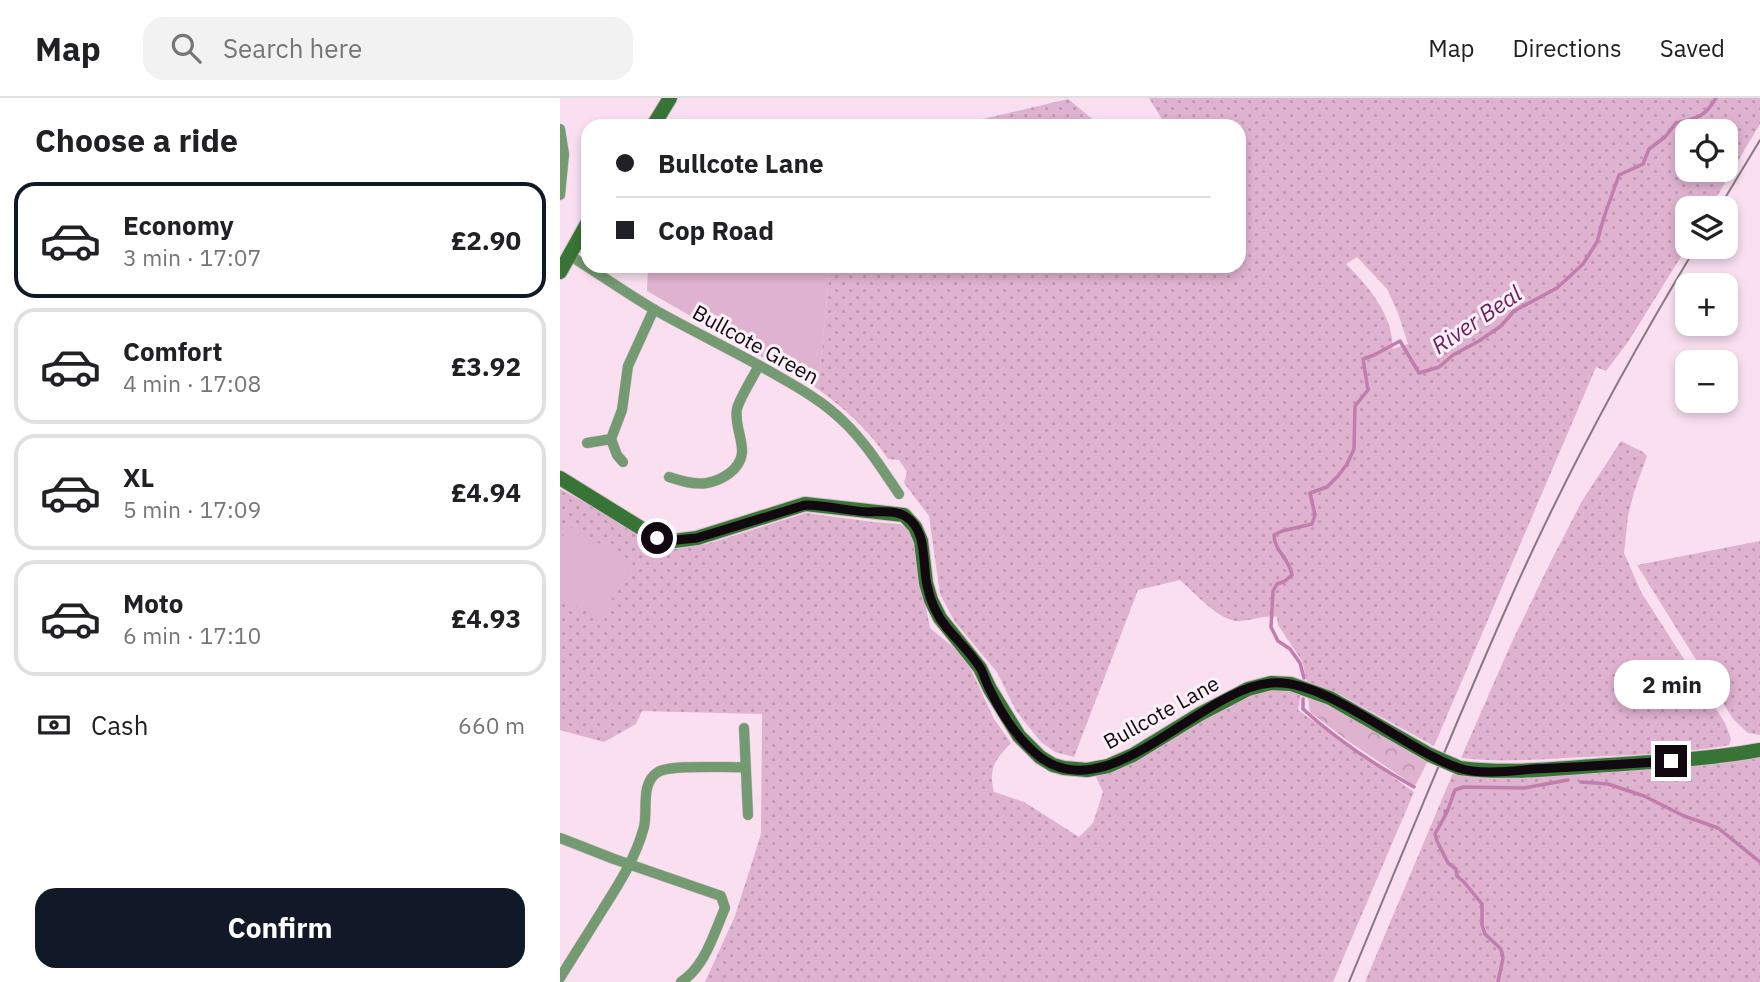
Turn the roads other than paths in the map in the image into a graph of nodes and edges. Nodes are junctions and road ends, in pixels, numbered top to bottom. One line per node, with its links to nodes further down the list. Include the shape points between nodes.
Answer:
1 (670, 98): 2 (street)
2 (657, 119)
3 (560, 129): 4 (street, via 564,154)
4 (560, 195)
5 (581, 234): 6 (street)
6 (569, 255): 7 (street, Bullcote Green); 8 (street)
7 (581, 263)
8 (560, 272)
9 (597, 273): 10 (street, Bullcote Green)
10 (654, 309): 11 (street, Bullcote Green); 12 (street, via 628,366 622,410)
11 (759, 365): 15 (street, via 736,410 742,453 738,464 721,479 706,483); 17 (street, Bullcote Green, via 843,421)
12 (611, 439): 13 (street); 14 (street)
13 (587, 443)
14 (624, 462)
15 (669, 477)
16 (560, 478): 19 (street, Bullcote Lane, bridge, via 666,541 697,538 805,505 904,515 921,541 926,583 940,618 980,668 1019,736 1040,757 1064,768 1108,766 1236,694 1271,683 1291,684 1330,698 1430,755 1478,771 1671,761)
17 (900, 494)
18 (744, 728): 20 (street)
19 (1760, 750)
20 (745, 767): 21 (street); 23 (street, via 659,771 646,795 645,825)
21 (748, 815)
22 (560, 838): 23 (street)
23 (630, 864): 24 (street); 25 (street, via 722,896 725,908 703,958)
24 (560, 978)
25 (681, 982)

